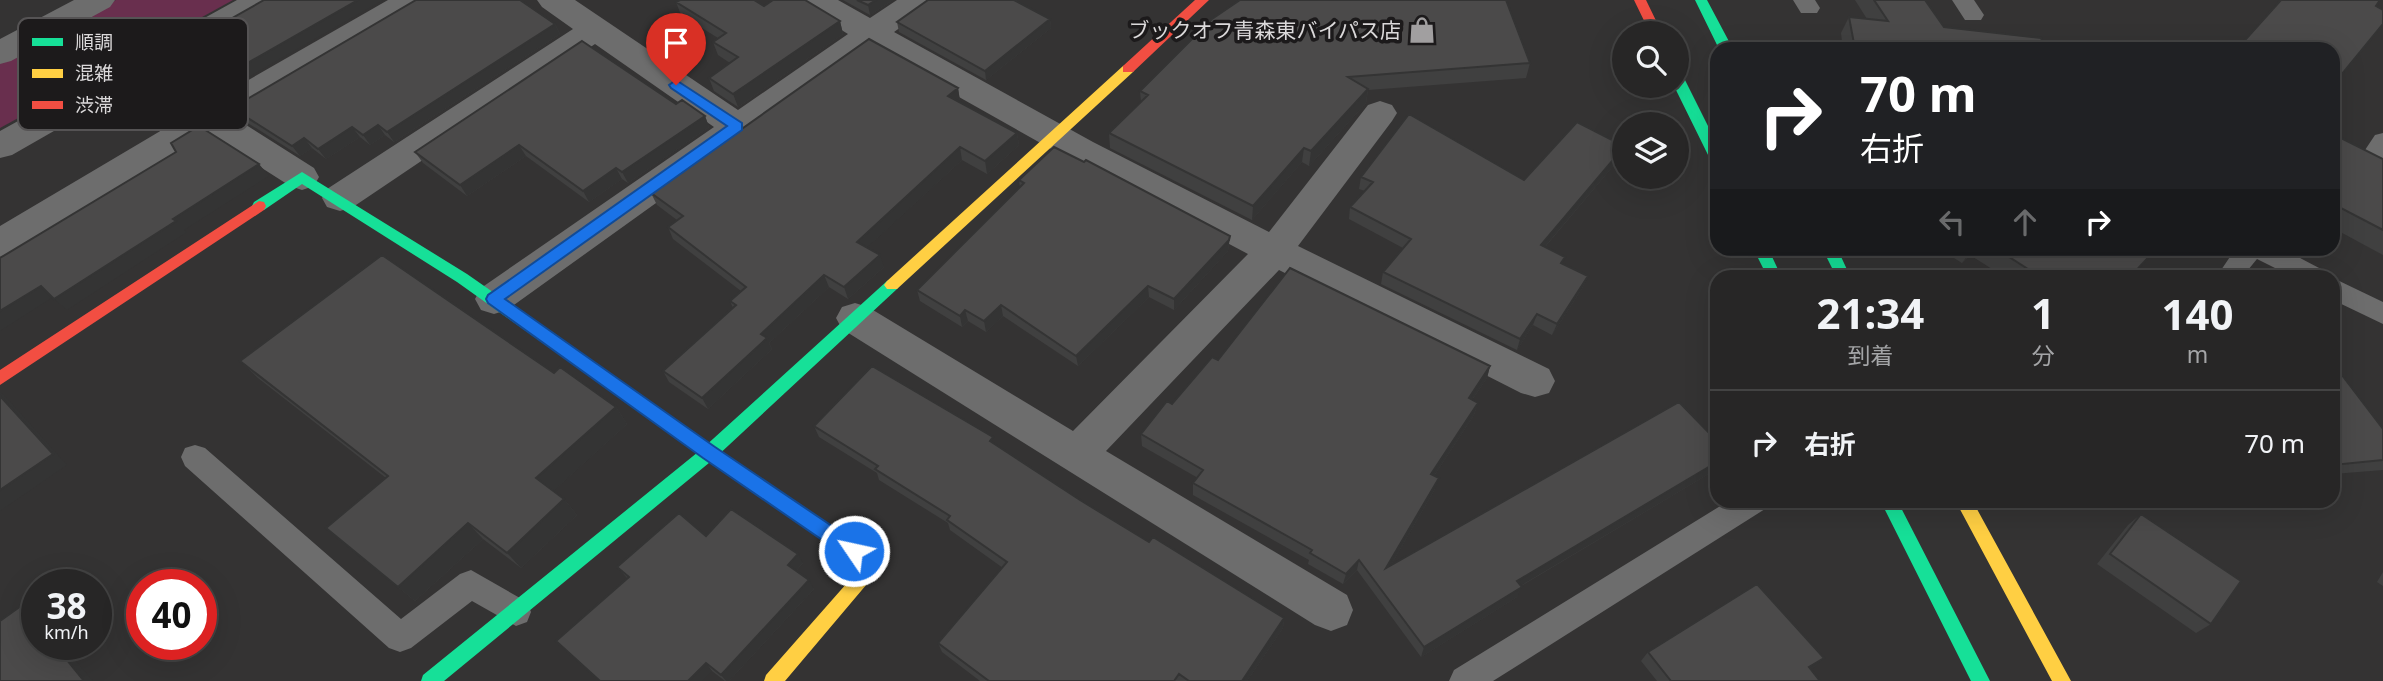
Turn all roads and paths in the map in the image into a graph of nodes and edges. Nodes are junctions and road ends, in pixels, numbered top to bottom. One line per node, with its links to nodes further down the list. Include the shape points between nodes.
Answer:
1 (99, 0): 10 (street)
2 (261, 0): 11 (street)
3 (412, 0): 18 (street)
4 (554, 0): 13 (street)
5 (815, 0): 14 (street)
6 (918, 0): 14 (street)
7 (1203, 0): 25 (main road)
8 (1640, 0): 12 (main road)
9 (1701, 0): 16 (main road)
10 (56, 9)
11 (230, 18)
12 (1650, 21)
13 (595, 29): 21 (street); 31 (street)
14 (871, 34): 21 (street); 25 (street)
15 (18, 39): 17 (street)
16 (1723, 42)
17 (0, 53)
18 (248, 95)
19 (1687, 98): 27 (main road)
20 (1380, 113): 33 (street)
21 (737, 126): 39 (street)
22 (29, 130): 28 (street)
23 (189, 130): 32 (street)
24 (228, 130): 30 (street)
25 (1056, 137): 33 (street); 41 (main road)
26 (2383, 141): 29 (lane, via 2369,162)
27 (1710, 145)
28 (0, 146)
29 (2383, 169)
30 (302, 177): 31 (main road); 42 (main road)
31 (340, 198): 39 (main road)
32 (0, 243)
33 (1274, 251): 43 (street); 45 (street)
34 (2245, 256): 36 (lane)
35 (2273, 256): 37 (lane)
36 (2234, 270)
37 (2300, 270)
38 (2340, 292): 40 (lane)
39 (494, 299): 44 (main road)
40 (2383, 314)
41 (855, 318): 44 (main road); 45 (street)
42 (0, 377)
43 (1535, 381)
44 (709, 453): 51 (main road); 53 (main road, via 874,565)
45 (1077, 454): 50 (street)
46 (195, 457): 51 (lane, via 400,638 471,584)
47 (1742, 508): 54 (lane)
48 (1892, 508): 55 (main road)
49 (1967, 508): 56 (main road)
50 (1331, 610)
51 (516, 612): 52 (main road)
52 (430, 681)
53 (774, 681)
54 (1465, 681)
55 (1981, 681)
56 (2062, 681)

